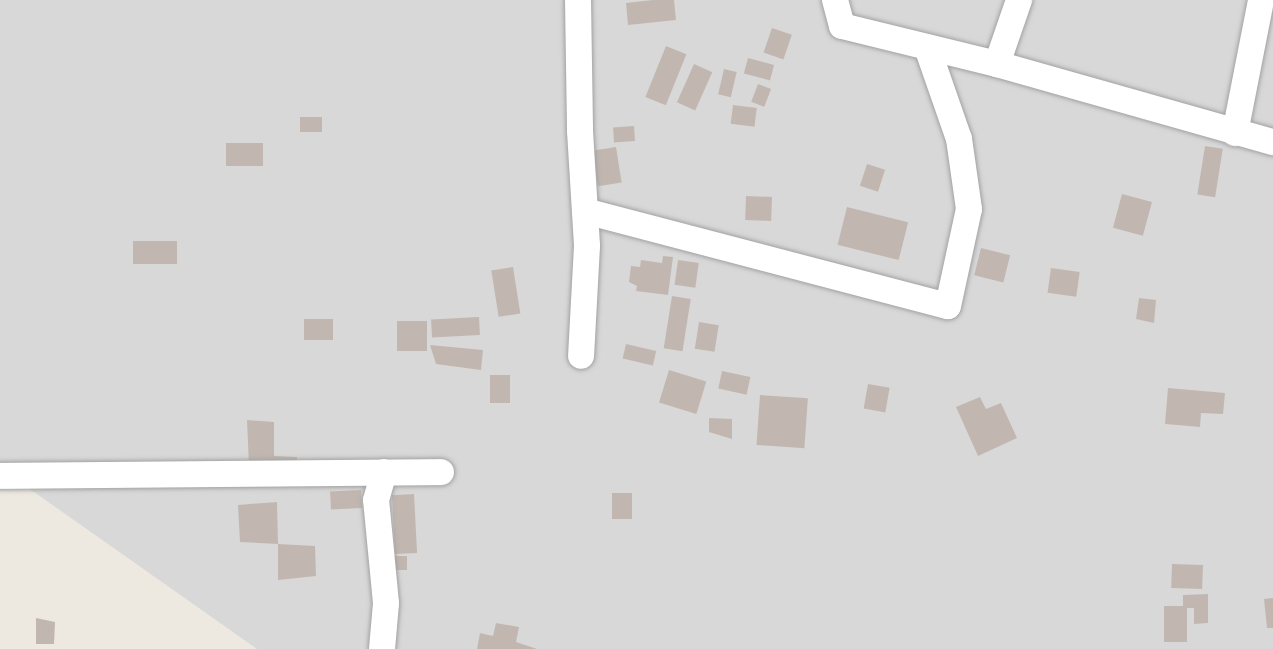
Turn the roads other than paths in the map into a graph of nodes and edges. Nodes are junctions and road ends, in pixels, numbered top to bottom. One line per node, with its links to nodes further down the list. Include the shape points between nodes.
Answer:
1 (578, 0): 9 (street)
2 (835, 0): 5 (street, via 842,26)
3 (1019, 0): 6 (street)
4 (1261, 0): 7 (street)
5 (927, 47): 6 (street); 9 (street, via 959,139 969,209 948,306)
6 (997, 64): 7 (street)
7 (1235, 133): 8 (street)
8 (1273, 142)
9 (585, 211): 10 (street)
10 (581, 356)
11 (441, 471): 12 (street)
12 (384, 472): 13 (street); 14 (street, via 376,500 386,603)
13 (0, 476)
14 (382, 649)

